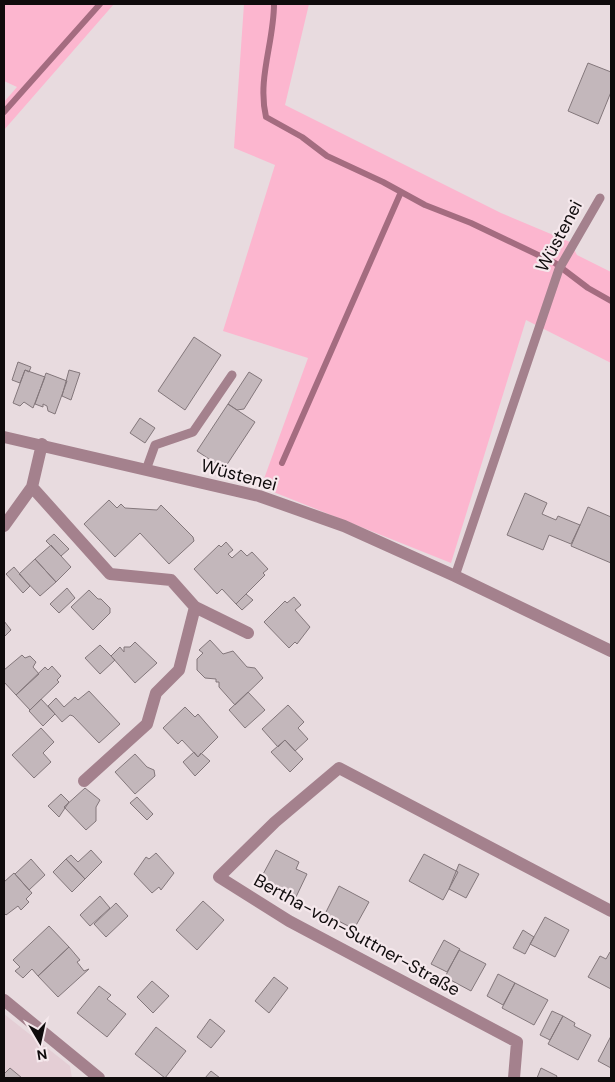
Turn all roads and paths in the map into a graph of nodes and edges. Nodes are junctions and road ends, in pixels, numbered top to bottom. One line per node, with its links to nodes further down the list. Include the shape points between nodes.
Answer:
1 (600, 198): 8 (lane, Wüstenei, via 560,266)
2 (232, 374): 5 (lane, via 193,432 155,445)
3 (4, 437): 4 (street, Wüstenei)
4 (42, 444): 5 (street, Wüstenei); 6 (street)
5 (146, 470): 8 (street, Wüstenei, via 259,496 344,526)
6 (32, 487): 7 (street); 9 (street, via 110,574 171,580)
7 (4, 526)
8 (455, 576): 11 (street, Wüstenei)
9 (195, 607): 10 (street); 12 (street, via 179,670 156,693 147,724)
10 (248, 633)
11 (611, 652)
12 (84, 781)
13 (611, 911): 16 (street, Bertha-von-Suttner-Straße, via 339,768 275,822 219,877 289,921 517,1042)
14 (4, 1000): 15 (street)
15 (94, 1077)
16 (514, 1078)

